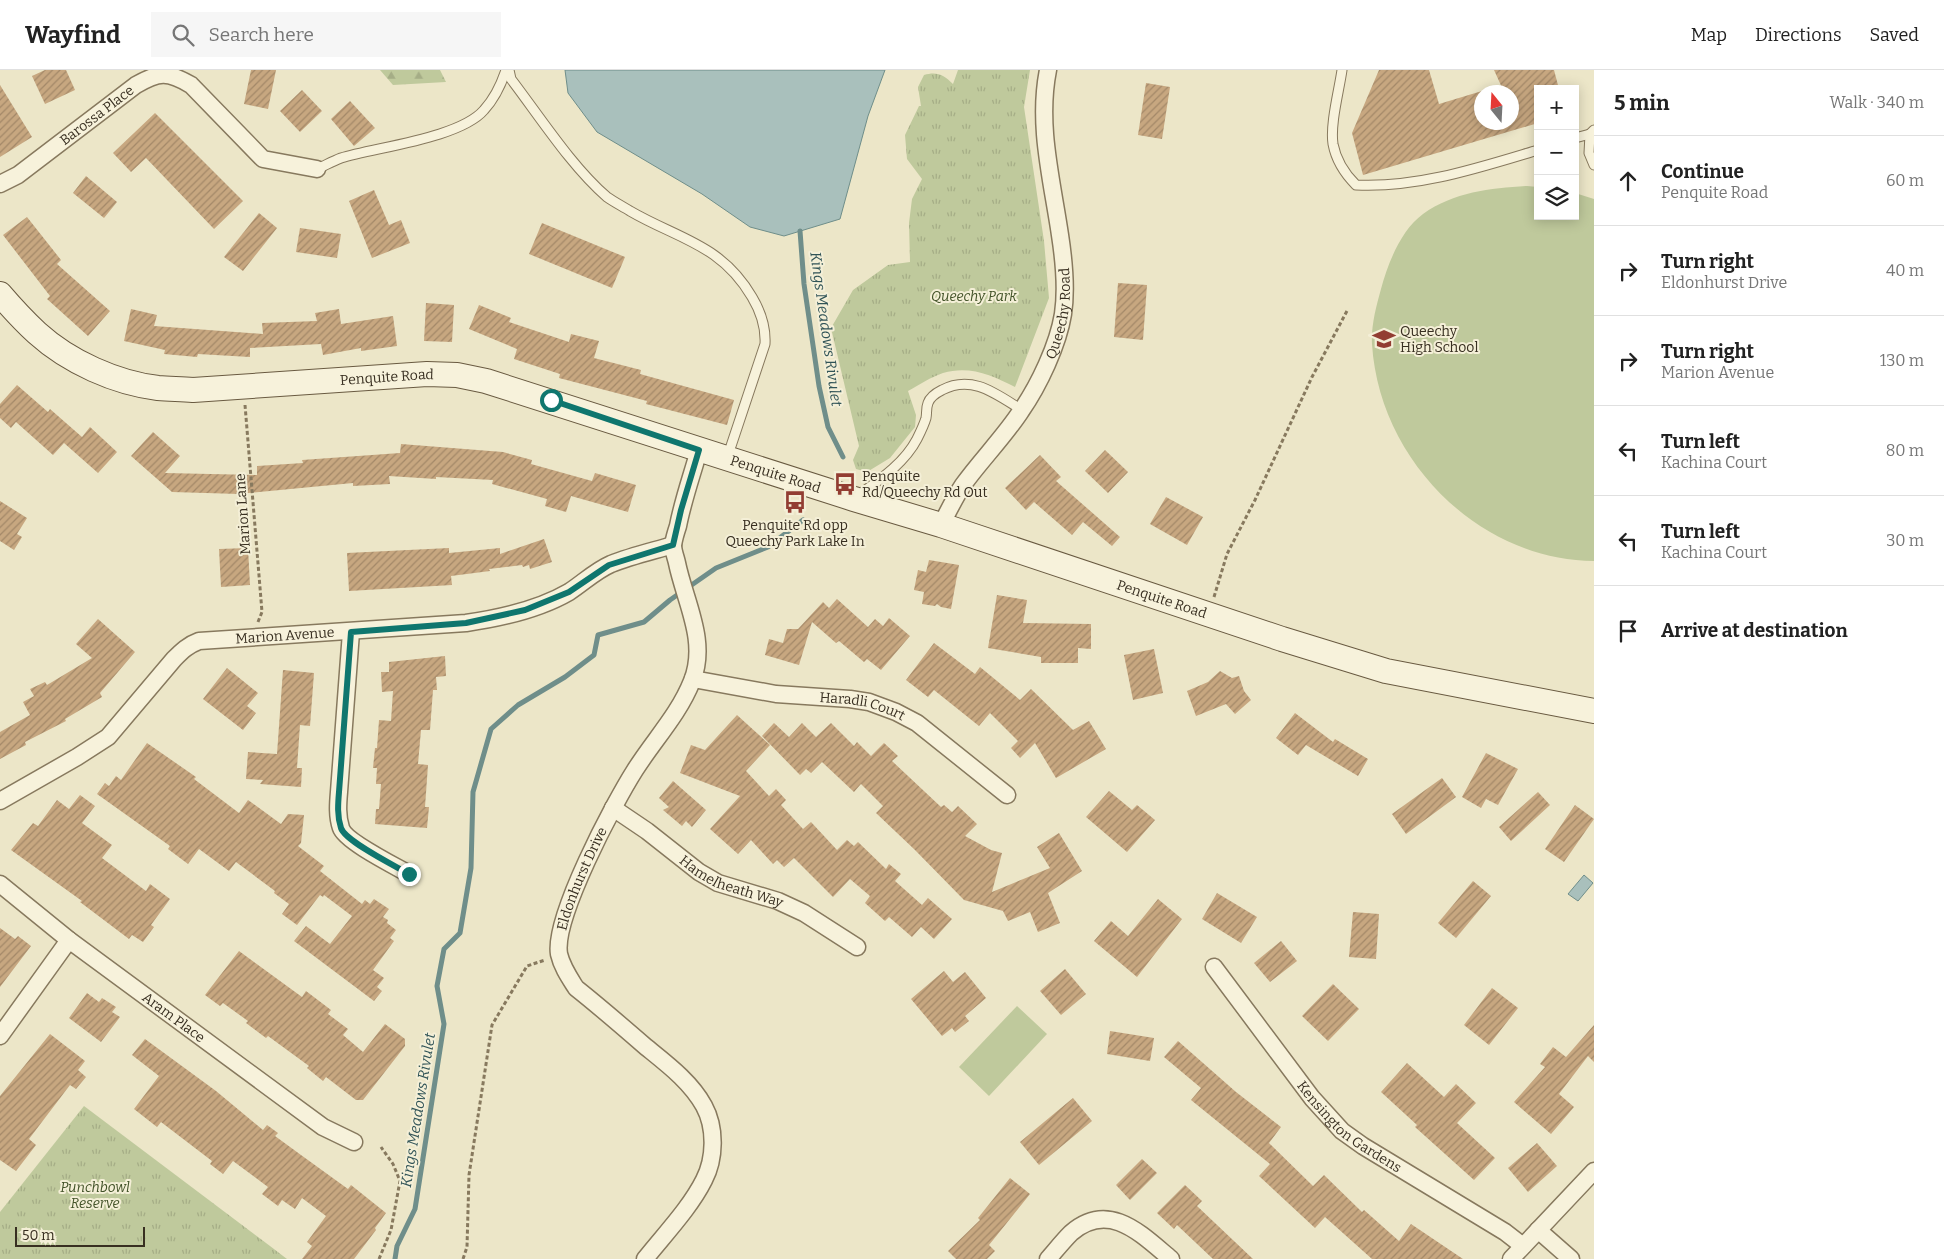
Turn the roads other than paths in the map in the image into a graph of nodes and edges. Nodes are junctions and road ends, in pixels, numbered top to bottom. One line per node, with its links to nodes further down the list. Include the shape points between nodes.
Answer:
1 (508, 70): 8 (lane, via 500,88 483,111 468,122 446,132 339,159); 13 (lane, via 511,79 587,179 609,199 688,239 729,266 756,303 764,325 765,344)
2 (1048, 70): 11 (street, Queechy Road, via 1043,103 1046,152 1064,261 1063,314 1056,339)
3 (1342, 70): 6 (lane, via 1333,144 1346,175 1356,185 1378,186 1449,176)
4 (1592, 132): 5 (lane); 7 (lane, via 1589,153)
5 (1579, 137)
6 (1534, 151)
7 (1594, 165)
8 (316, 169): 9 (street, Barossa Place, via 263,159 191,85 165,73 151,76 136,85 18,175)
9 (0, 184)
10 (0, 294): 12 (street, Penquite Road, via 38,334 62,351 94,369 157,388 193,390 427,374 457,375 551,400)
11 (1022, 410): 14 (lane, via 985,388 952,384 934,394 928,402 925,420 906,456 886,476); 15 (street, Queechy Road, via 962,486)
12 (699, 450): 13 (street, Penquite Road); 16 (street, Eldonhurst Drive)
13 (727, 458): 14 (street, Penquite Road)
14 (854, 499): 15 (street, Penquite Road)
15 (941, 524): 19 (street, Penquite Road, via 1386,671)
16 (673, 545): 17 (street, Marion Avenue, via 609,565 569,592 516,613 466,623); 18 (street, Eldonhurst Drive, via 697,635)
17 (351, 632): 21 (street, Marion Avenue, via 199,641 183,649 108,737); 23 (street, via 339,792 341,830 353,841)
18 (693, 680): 20 (street, Haradli Court, via 776,694 869,702 917,723); 22 (street, Eldonhurst Drive, via 680,706)
19 (1594, 711)
20 (1007, 795)
21 (0, 801)
22 (613, 808): 26 (street, Hamelheath Way, via 718,883 778,901 804,913); 33 (street, Eldonhurst Drive, via 568,907 559,934 559,954 576,988 692,1089 705,1107 713,1145 705,1180)
23 (409, 874)
24 (0, 884): 25 (street, Aram Place)
25 (69, 940): 28 (street); 29 (street, Aram Place, via 323,1127)
26 (857, 947)
27 (1214, 967): 32 (street, Kensington Gardens, via 1306,1090 1342,1131 1506,1232)
28 (0, 1036)
29 (354, 1142)
30 (1594, 1171): 31 (street)
31 (1538, 1230): 32 (street); 37 (street)
32 (1523, 1246): 36 (street)
33 (645, 1259)
34 (1048, 1259): 35 (street, via 1072,1233 1087,1223 1105,1219 1123,1222)
35 (1171, 1259)
36 (1511, 1259)
37 (1571, 1259)

